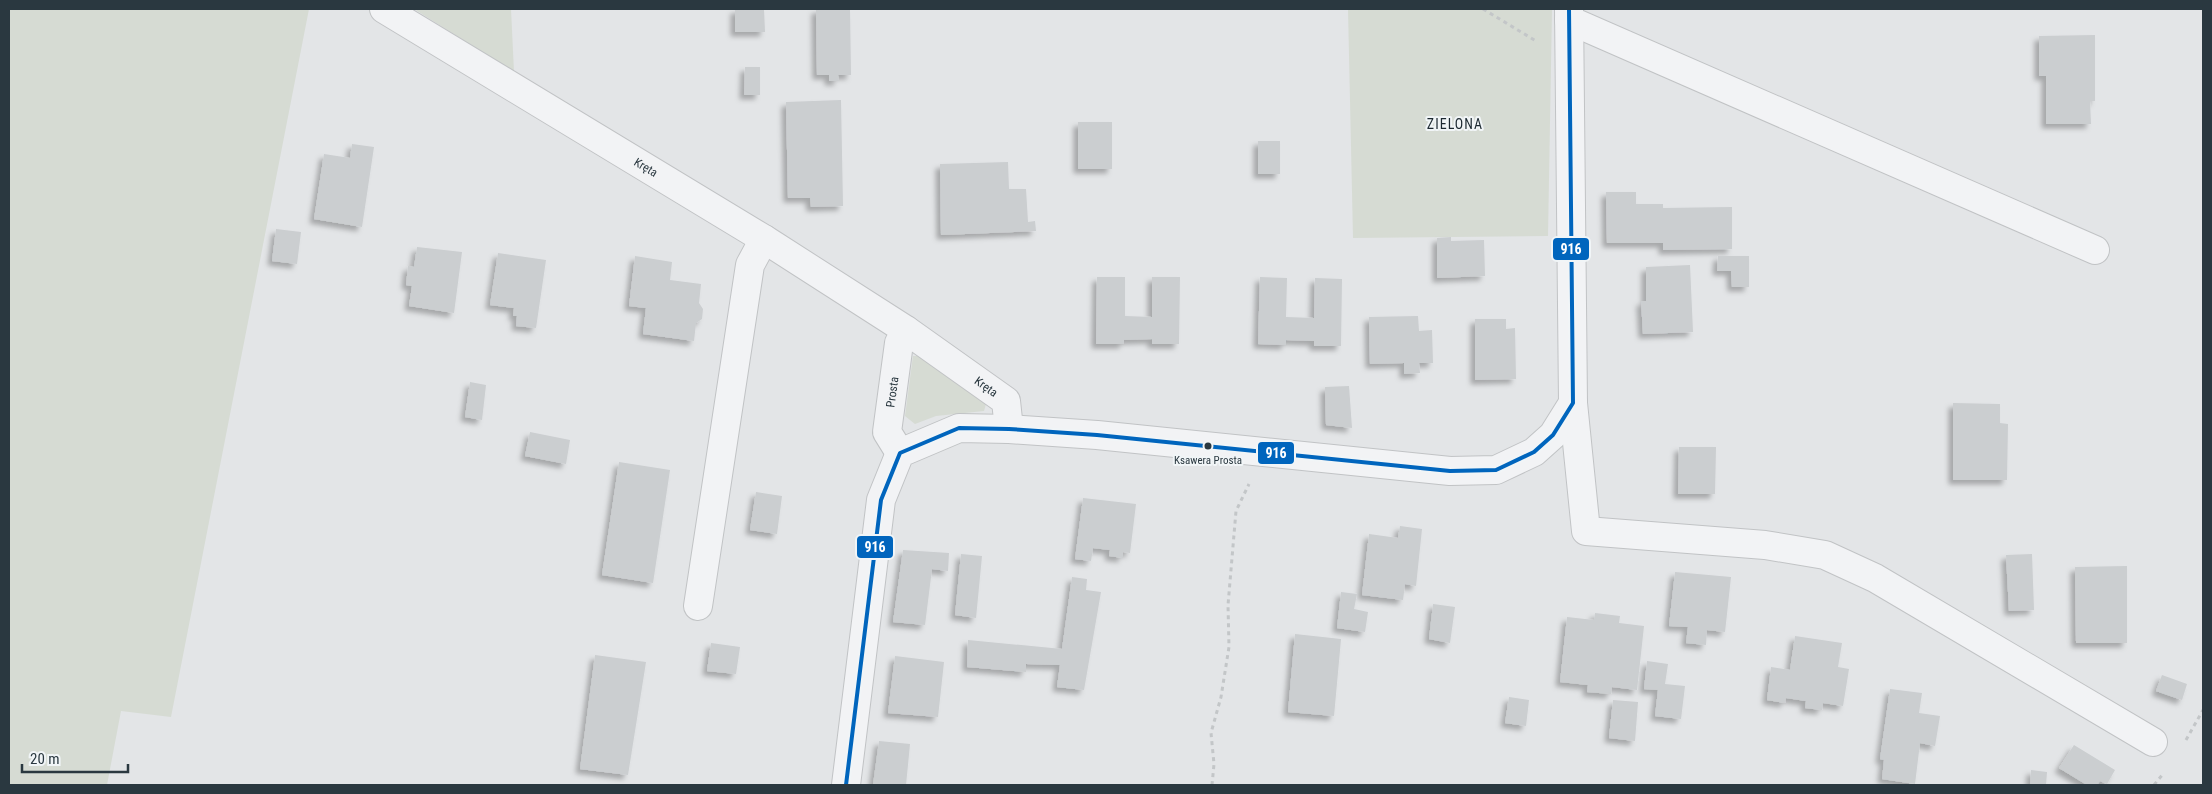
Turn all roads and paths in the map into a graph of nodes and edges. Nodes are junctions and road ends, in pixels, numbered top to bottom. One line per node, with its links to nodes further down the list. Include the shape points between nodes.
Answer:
1 (384, 9): 5 (street, Kręta)
2 (1483, 9): 4 (path)
3 (1569, 14): 6 (street); 8 (street)
4 (1537, 42)
5 (764, 239): 7 (street, Kręta); 12 (street, via 750,265)
6 (2095, 250)
7 (906, 330): 9 (street, Kręta, via 1006,401); 11 (street, Prosta, via 899,343 888,432)
8 (1573, 403): 10 (street, via 1552,435 1534,452 1496,470 1450,471); 13 (street, via 1586,532 1765,545 1825,556 1874,578)
9 (1009, 429): 10 (street); 11 (street, via 959,428)
10 (1253, 451): 15 (path, via 1249,484 1236,511 1228,605 1229,647 1211,733)
11 (900, 453): 14 (street, via 881,500)
12 (698, 606)
13 (2153, 742)
14 (846, 785)
15 (1212, 785)

